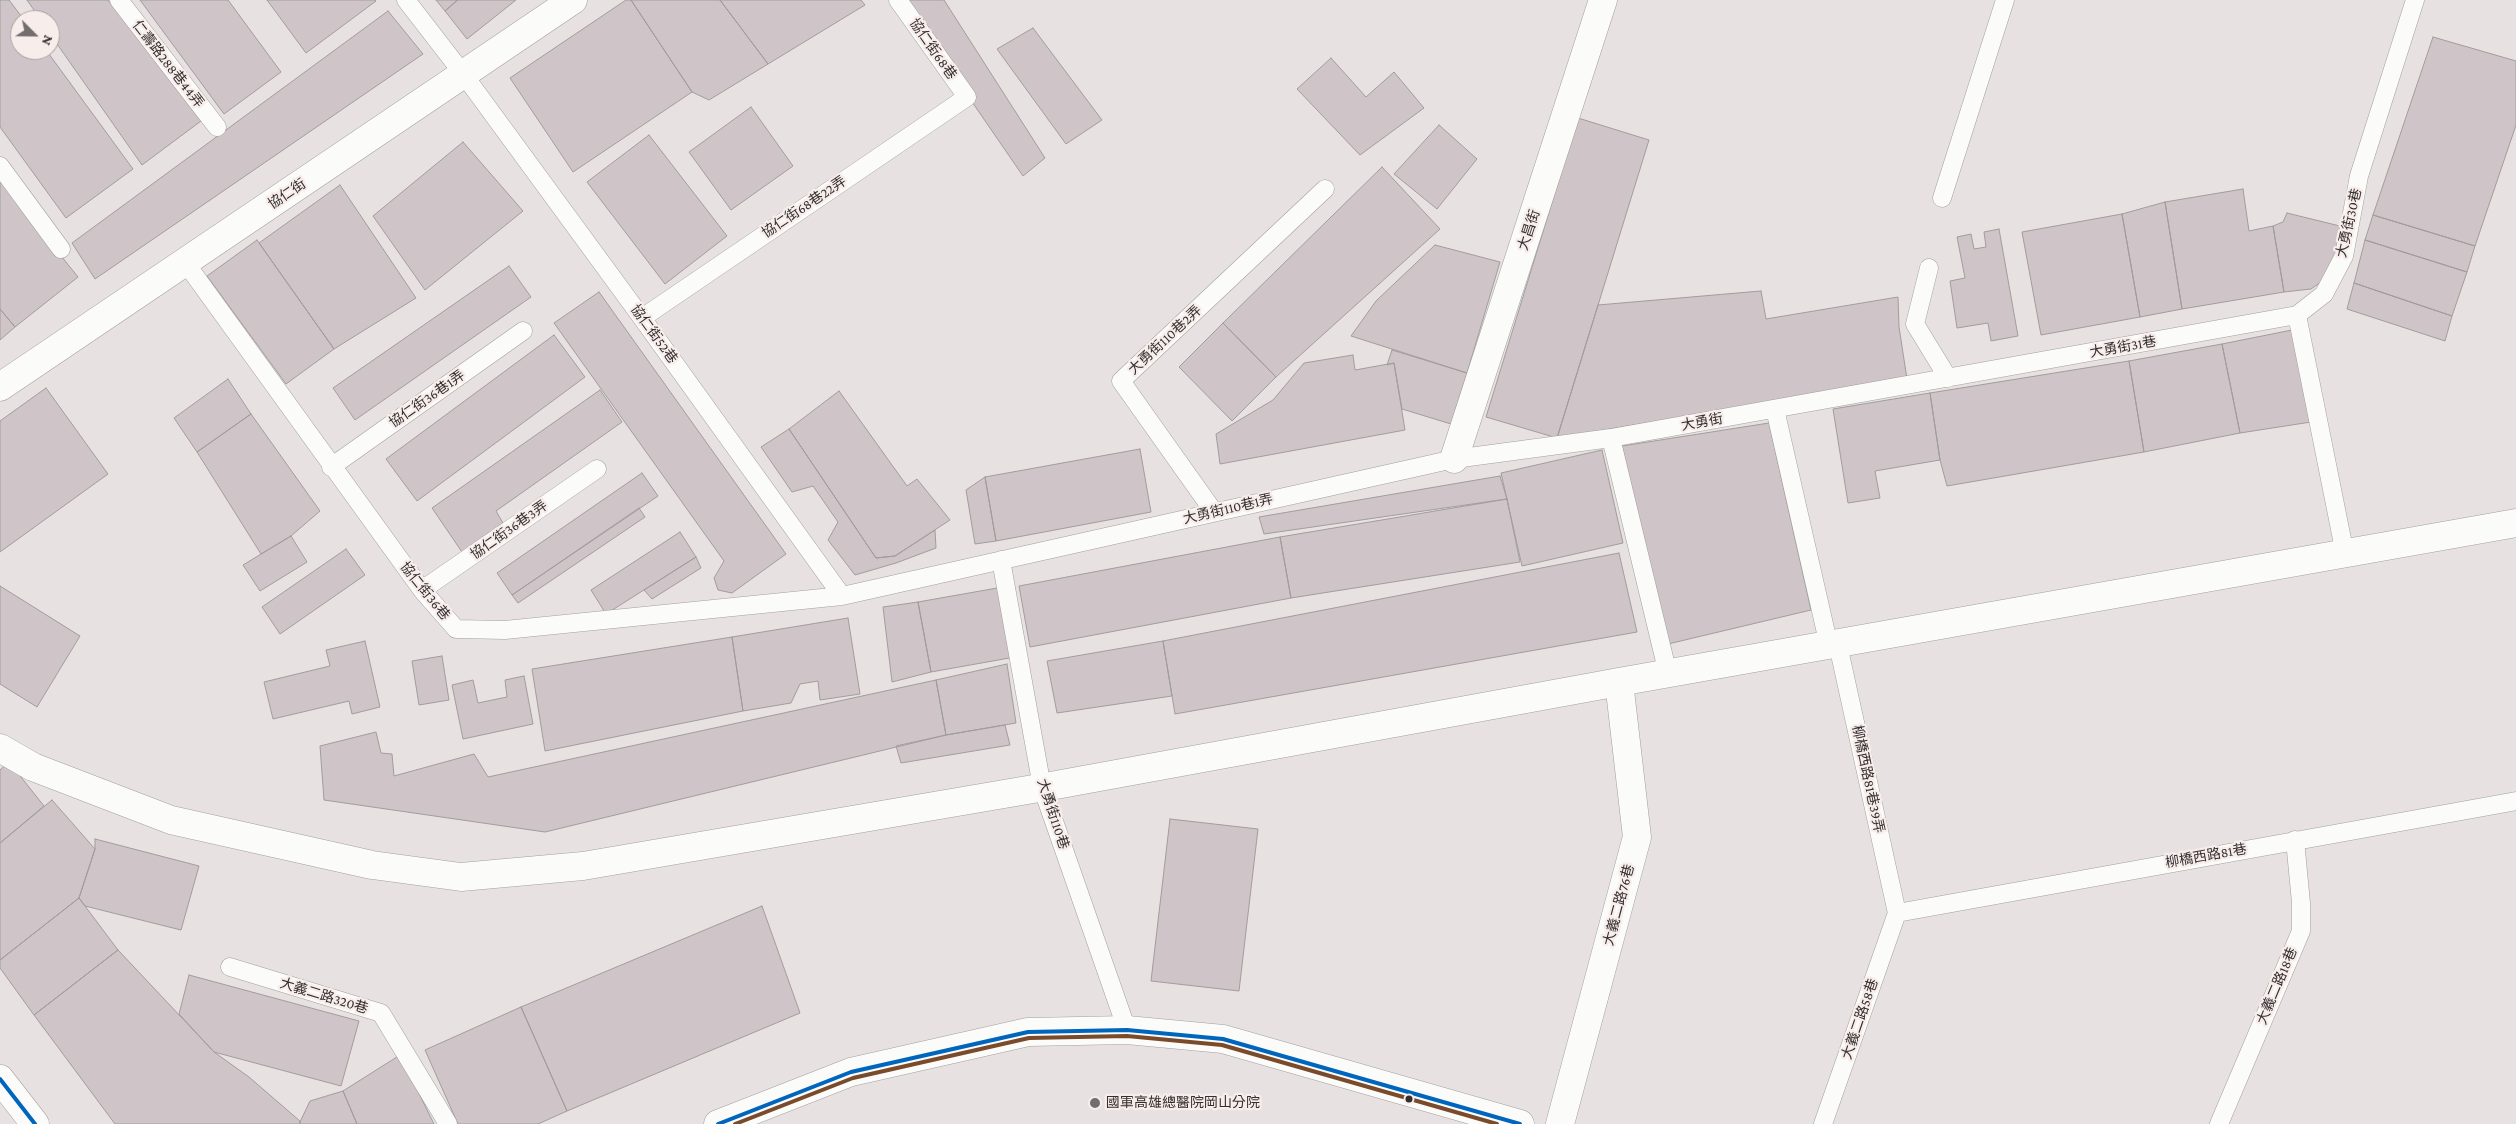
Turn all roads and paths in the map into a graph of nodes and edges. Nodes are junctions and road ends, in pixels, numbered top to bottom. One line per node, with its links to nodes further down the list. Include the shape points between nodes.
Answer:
1 (119, 0): 10 (lane, 仁壽路288巷44弄)
2 (406, 0): 8 (lane, 協仁街52巷)
3 (574, 0): 8 (street, 協仁街)
4 (898, 0): 9 (lane, 協仁街68巷)
5 (1603, 0): 24 (street, 大昌街)
6 (2005, 0): 13 (lane)
7 (2415, 0): 17 (lane, 大勇街30巷, via 2359,176 2344,256 2324,294)
8 (464, 75): 15 (street, 協仁街); 18 (lane, 協仁街52巷)
9 (967, 97): 18 (lane, 協仁街68巷22弄)
10 (217, 127)
11 (0, 166): 14 (lane)
12 (1325, 189): 27 (lane, 大勇街110巷2弄, via 1121,382)
13 (1942, 198)
14 (61, 249)
15 (186, 262): 21 (street, 協仁街); 25 (lane, 協仁街36巷)
16 (1929, 268): 20 (lane, via 1915,324)
17 (2297, 315): 20 (lane, 大勇街31巷); 29 (lane)
18 (642, 318): 32 (lane, 協仁街52巷)
19 (524, 331): 25 (lane, 協仁街36巷1弄)
20 (1948, 378): 22 (lane, 大勇街)
21 (0, 387)
22 (1775, 409): 23 (lane, 大勇街); 33 (lane, 柳橋西路81巷39弄)
23 (1611, 438): 24 (lane, 大勇街); 34 (lane)
24 (1454, 459): 27 (lane, 大勇街110巷1弄)
25 (331, 467): 31 (lane, 協仁街36巷)
26 (597, 469): 31 (lane, 協仁街36巷3弄)
27 (1214, 512): 30 (lane, 大勇街110巷1弄)
28 (2516, 523): 29 (street)
29 (2346, 554): 33 (street)
30 (1001, 560): 32 (lane, 大勇街110巷1弄); 37 (lane, 大勇街110巷)
31 (422, 590): 32 (lane, 協仁街36巷, via 456,628 505,630)
32 (842, 596)
33 (1834, 645): 34 (street); 40 (lane, 柳橋西路81巷39弄)
34 (1668, 674): 35 (street)
35 (1619, 682): 37 (street); 48 (street, 大義二路76巷, via 1637,837)
36 (0, 748): 37 (street, via 33,767 171,820 372,865 461,878 583,866)
37 (1042, 788): 42 (lane, 大勇街110巷)
38 (2516, 801): 39 (lane, 柳橋西路81巷)
39 (2294, 840): 40 (lane, 柳橋西路81巷); 50 (lane, 大義二路18巷, via 2301,931)
40 (1897, 913): 49 (lane, 大義二路58巷)
41 (230, 967): 45 (lane, 大義二路320巷, via 381,1013)
42 (1127, 1030): 46 (street, via 1028,1032 851,1072); 47 (street, via 1223,1040)
43 (0, 1079): 44 (street)
44 (35, 1124)
45 (448, 1124)
46 (718, 1124)
47 (1520, 1124)
48 (1560, 1124)
49 (1823, 1124)
50 (2219, 1124)

